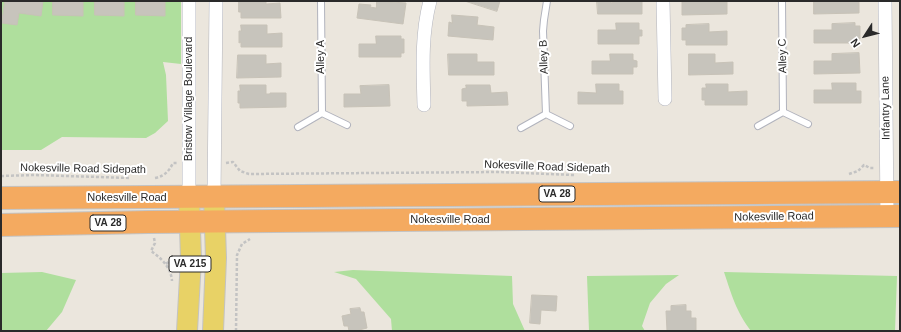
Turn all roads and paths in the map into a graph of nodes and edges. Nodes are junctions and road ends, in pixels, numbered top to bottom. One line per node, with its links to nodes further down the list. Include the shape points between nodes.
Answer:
1 (189, 1): 29 (street, Bristow Village Boulevard)
2 (216, 1): 30 (street)
3 (321, 1): 12 (lane, Alley A)
4 (430, 1): 10 (street, via 424,36)
5 (547, 1): 13 (lane, Alley B, via 543,31)
6 (663, 1): 9 (street)
7 (782, 1): 11 (lane, Alley C)
8 (885, 1): 28 (street, Infantry Lane)
9 (664, 99)
10 (424, 105)
11 (783, 112): 14 (lane); 18 (lane)
12 (322, 113): 15 (lane); 16 (lane)
13 (546, 114): 17 (lane); 19 (lane)
14 (808, 124)
15 (347, 125)
16 (298, 126)
17 (570, 126)
18 (758, 126)
19 (521, 128)
20 (225, 163): 25 (path, Nokesville Road Sidepath, via 233,162 240,171 249,174 499,172)
21 (182, 164): 27 (path, Nokesville Road Sidepath, via 174,163 165,174)
22 (870, 168): 23 (path, via 864,165 858,171)
23 (848, 174)
24 (1, 176): 26 (path, Nokesville Road Sidepath)
25 (576, 176)
26 (133, 178)
27 (153, 179)
28 (894, 192): 30 (highway, Nokesville Road / VA 28); 32 (street, Infantry Lane)
29 (189, 197): 30 (highway, Nokesville Road / VA 28); 31 (highway, Nokesville Road / VA 28); 34 (main road, VA 215)
30 (214, 197): 33 (main road, VA 215)
31 (1, 198)
32 (894, 216): 33 (highway, Nokesville Road / VA 28)
33 (215, 222): 34 (highway, Nokesville Road / VA 28); 42 (main road, VA 215)
34 (190, 223): 35 (highway, Nokesville Road / VA 28); 41 (main road, VA 215)
35 (1, 225)
36 (248, 233): 43 (path, via 250,239 242,244 237,255)
37 (154, 243): 39 (path, via 151,251)
38 (172, 259): 39 (path)
39 (166, 264): 40 (path, via 172,278)
40 (172, 286)
41 (187, 331)
42 (213, 331)
43 (236, 331)

